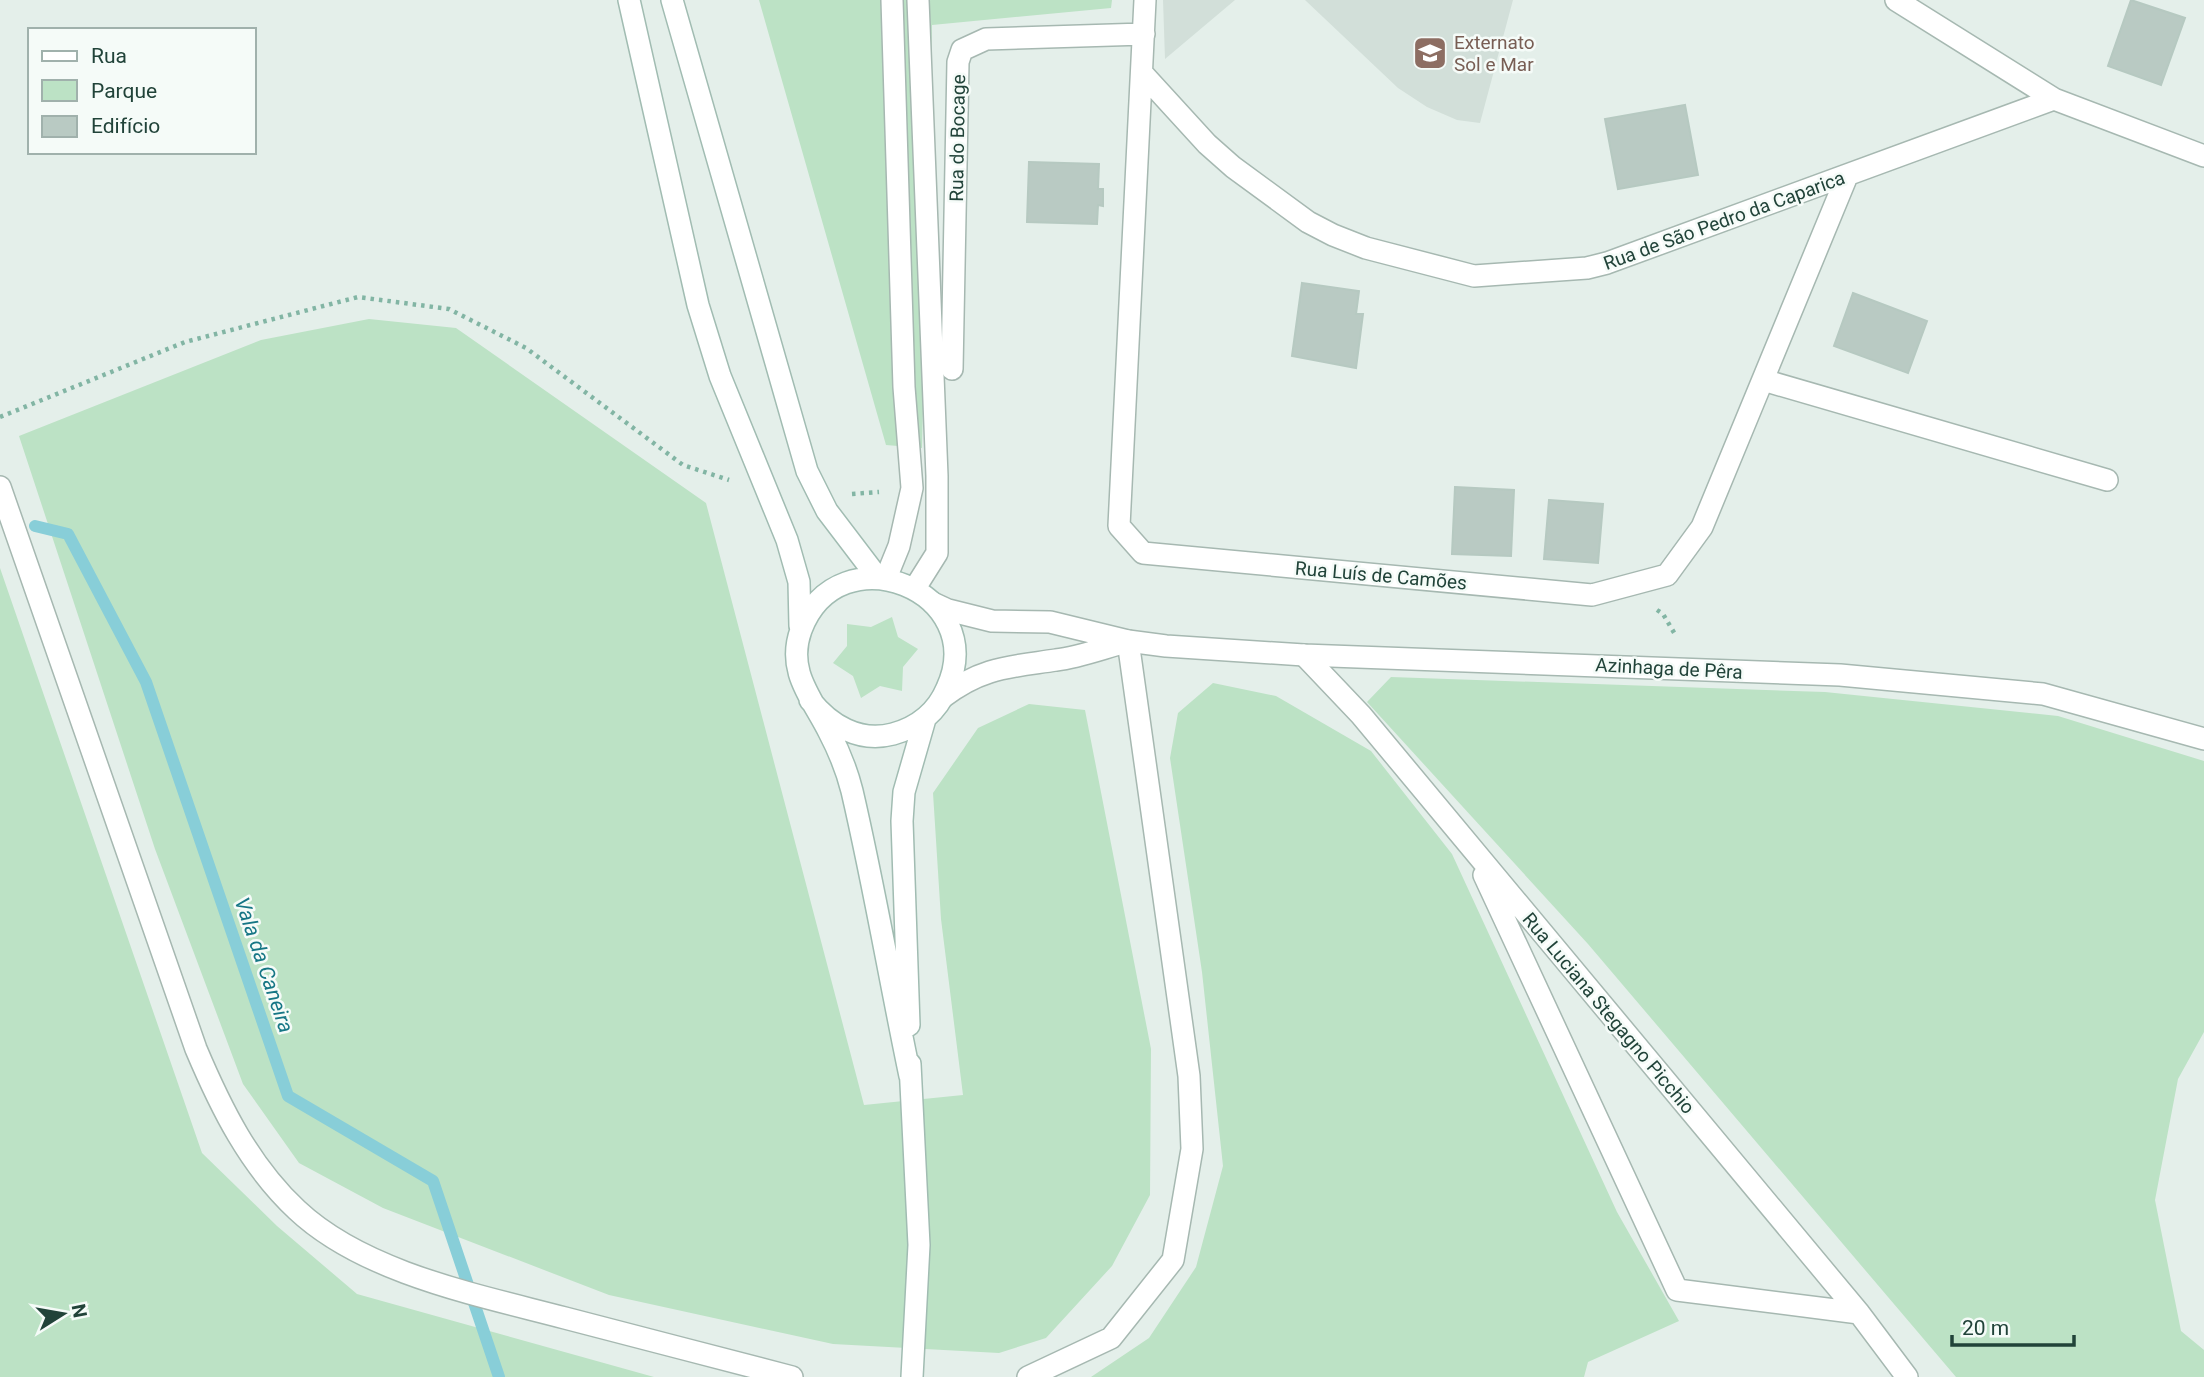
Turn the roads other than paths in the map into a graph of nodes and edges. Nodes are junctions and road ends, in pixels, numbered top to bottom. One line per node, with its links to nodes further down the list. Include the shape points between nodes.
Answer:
1 (629, 0): 20 (street, via 703,322 799,582)
2 (672, 0): 16 (street, via 807,471 827,511)
3 (892, 0): 16 (street, via 904,387 912,488 899,547)
4 (918, 0): 17 (street, via 937,553)
5 (1145, 0): 7 (street)
6 (1896, 0): 9 (street)
7 (1144, 34): 8 (street); 12 (street, Rua do Bocage, via 986,39 962,50 958,62)
8 (1143, 74): 11 (street, Rua de São Pedro da Caparica, via 1207,144 1308,222 1366,248 1474,276 1607,263); 13 (street, Rua Luís de Camões, via 1118,526 1143,553 1592,596 1667,575 1702,527)
9 (2054, 99): 10 (street); 11 (street, Rua de São Pedro da Caparica)
10 (2204, 156)
11 (1847, 176): 13 (street, Rua Luís de Camões)
12 (952, 369)
13 (1763, 380): 14 (street)
14 (2107, 480)
15 (0, 487): 29 (street, via 196,1049 242,1142 275,1188 299,1212 389,1268)
16 (882, 578): 17 (street); 20 (street, via 848,583 823,597 804,622)
17 (915, 588): 18 (street)
18 (933, 603): 19 (street, Azinhaga de Pêra, via 978,618 1050,622); 22 (street, via 953,642 953,671)
19 (1128, 641): 21 (street, Azinhaga de Pêra); 22 (street, Azinhaga de Pêra, via 1058,660 998,668); 31 (street, via 1189,1076 1192,1149 1173,1260 1111,1338)
20 (797, 652): 23 (street, via 801,685)
21 (1304, 655): 25 (street, Azinhaga de Pêra, via 1840,675 2043,694); 26 (street, Rua Luciana Stegagno Picchio, via 1361,715)
22 (943, 697): 24 (street)
23 (810, 700): 24 (street, via 834,724 866,736 901,731); 27 (street, via 836,745 851,788)
24 (925, 719): 27 (street, via 904,792 902,821)
25 (2204, 739)
26 (1471, 849): 28 (street, Rua Luciana Stegagno Picchio); 28 (street, via 1677,1290)
27 (910, 1076): 30 (street, via 919,1245)
28 (1859, 1313): 32 (street, Rua Luciana Stegagno Picchio)
29 (792, 1377)
30 (912, 1377)
31 (1028, 1377)
32 (1907, 1377)

